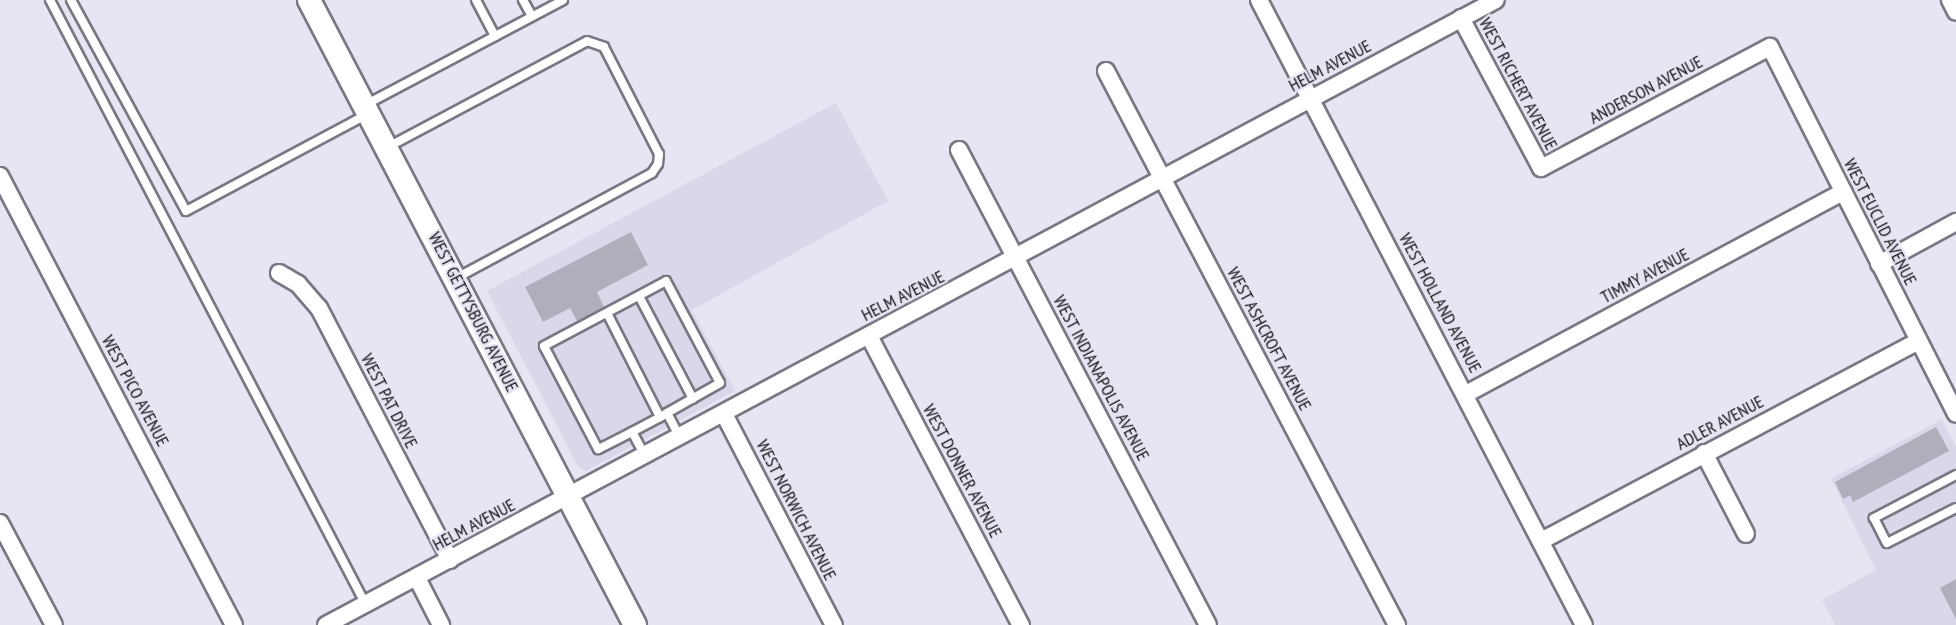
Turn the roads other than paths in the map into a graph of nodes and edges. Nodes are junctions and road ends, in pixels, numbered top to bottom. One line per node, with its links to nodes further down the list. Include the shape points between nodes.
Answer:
1 (50, 0): 50 (lane)
2 (71, 0): 17 (lane, via 186,211)
3 (309, 0): 17 (street, WEST GETTYSBURG AVENUE)
4 (476, 0): 13 (lane)
5 (523, 0): 11 (lane)
6 (562, 0): 11 (lane)
7 (1259, 0): 16 (street, WEST HOLLAND AVENUE)
8 (1496, 0): 12 (street, HELM AVENUE)
9 (1950, 0): 10 (street)
10 (1956, 12)
11 (532, 16): 13 (lane)
12 (1461, 18): 16 (street, HELM AVENUE); 20 (street, WEST RICHERT AVENUE)
13 (495, 36): 17 (lane)
14 (1770, 47): 20 (street, ANDERSON AVENUE); 23 (street, WEST EUCLID AVENUE)
15 (1106, 71): 22 (street, WEST ASHCROFT AVENUE)
16 (1311, 99): 22 (street, HELM AVENUE); 33 (street, WEST HOLLAND AVENUE)
17 (367, 109): 18 (street, WEST GETTYSBURG AVENUE)
18 (387, 147): 28 (street, WEST GETTYSBURG AVENUE); 28 (lane, via 587,41 604,47 659,153 652,173)
19 (959, 150): 25 (street, WEST INDIANAPOLIS AVENUE)
20 (1541, 168)
21 (0, 176): 52 (street, WEST PICO AVENUE)
22 (1164, 179): 25 (street, HELM AVENUE); 59 (street, WEST ASHCROFT AVENUE)
23 (1843, 192): 26 (street, WEST EUCLID AVENUE); 33 (street, TIMMY AVENUE)
24 (1956, 222): 26 (street)
25 (1017, 259): 31 (street, HELM AVENUE); 58 (street, WEST INDIANAPOLIS AVENUE)
26 (1879, 264): 32 (street, WEST EUCLID AVENUE)
27 (279, 273): 48 (street, WEST PAT DRIVE, via 298,284 319,308)
28 (455, 278): 43 (street, WEST GETTYSBURG AVENUE)
29 (639, 296): 30 (lane); 34 (lane); 34 (lane, via 666,281 720,383)
30 (607, 313): 37 (lane); 38 (lane, via 544,346 598,449)
31 (869, 336): 35 (street, HELM AVENUE); 57 (street, WEST DONNER AVENUE)
32 (1918, 341): 36 (street, WEST EUCLID AVENUE); 40 (street, ADLER AVENUE)
33 (1466, 394): 47 (street, WEST HOLLAND AVENUE)
34 (693, 399): 37 (lane)
35 (724, 414): 39 (street, HELM AVENUE); 56 (street, WEST NORWICH AVENUE)
36 (1956, 414)
37 (664, 415): 38 (lane); 39 (lane)
38 (632, 432): 41 (lane)
39 (680, 437): 41 (street, HELM AVENUE)
40 (1704, 453): 46 (street); 47 (street, ADLER AVENUE)
41 (645, 456): 43 (street, HELM AVENUE)
42 (1956, 475): 44 (lane, via 1874,518 1887,543)
43 (568, 497): 48 (street, HELM AVENUE); 55 (street, WEST GETTYSBURG AVENUE)
44 (1956, 508)
45 (0, 524): 51 (street)
46 (1746, 534)
47 (1541, 541): 60 (street, WEST HOLLAND AVENUE)
48 (450, 560): 49 (street, HELM AVENUE)
49 (417, 578): 50 (street, HELM AVENUE); 54 (street)
50 (365, 603): 53 (street, HELM AVENUE)
51 (54, 625)
52 (234, 625)
53 (326, 625)
54 (441, 625)
55 (635, 625)
56 (834, 625)
57 (1021, 625)
58 (1208, 625)
59 (1397, 625)
60 (1584, 625)

